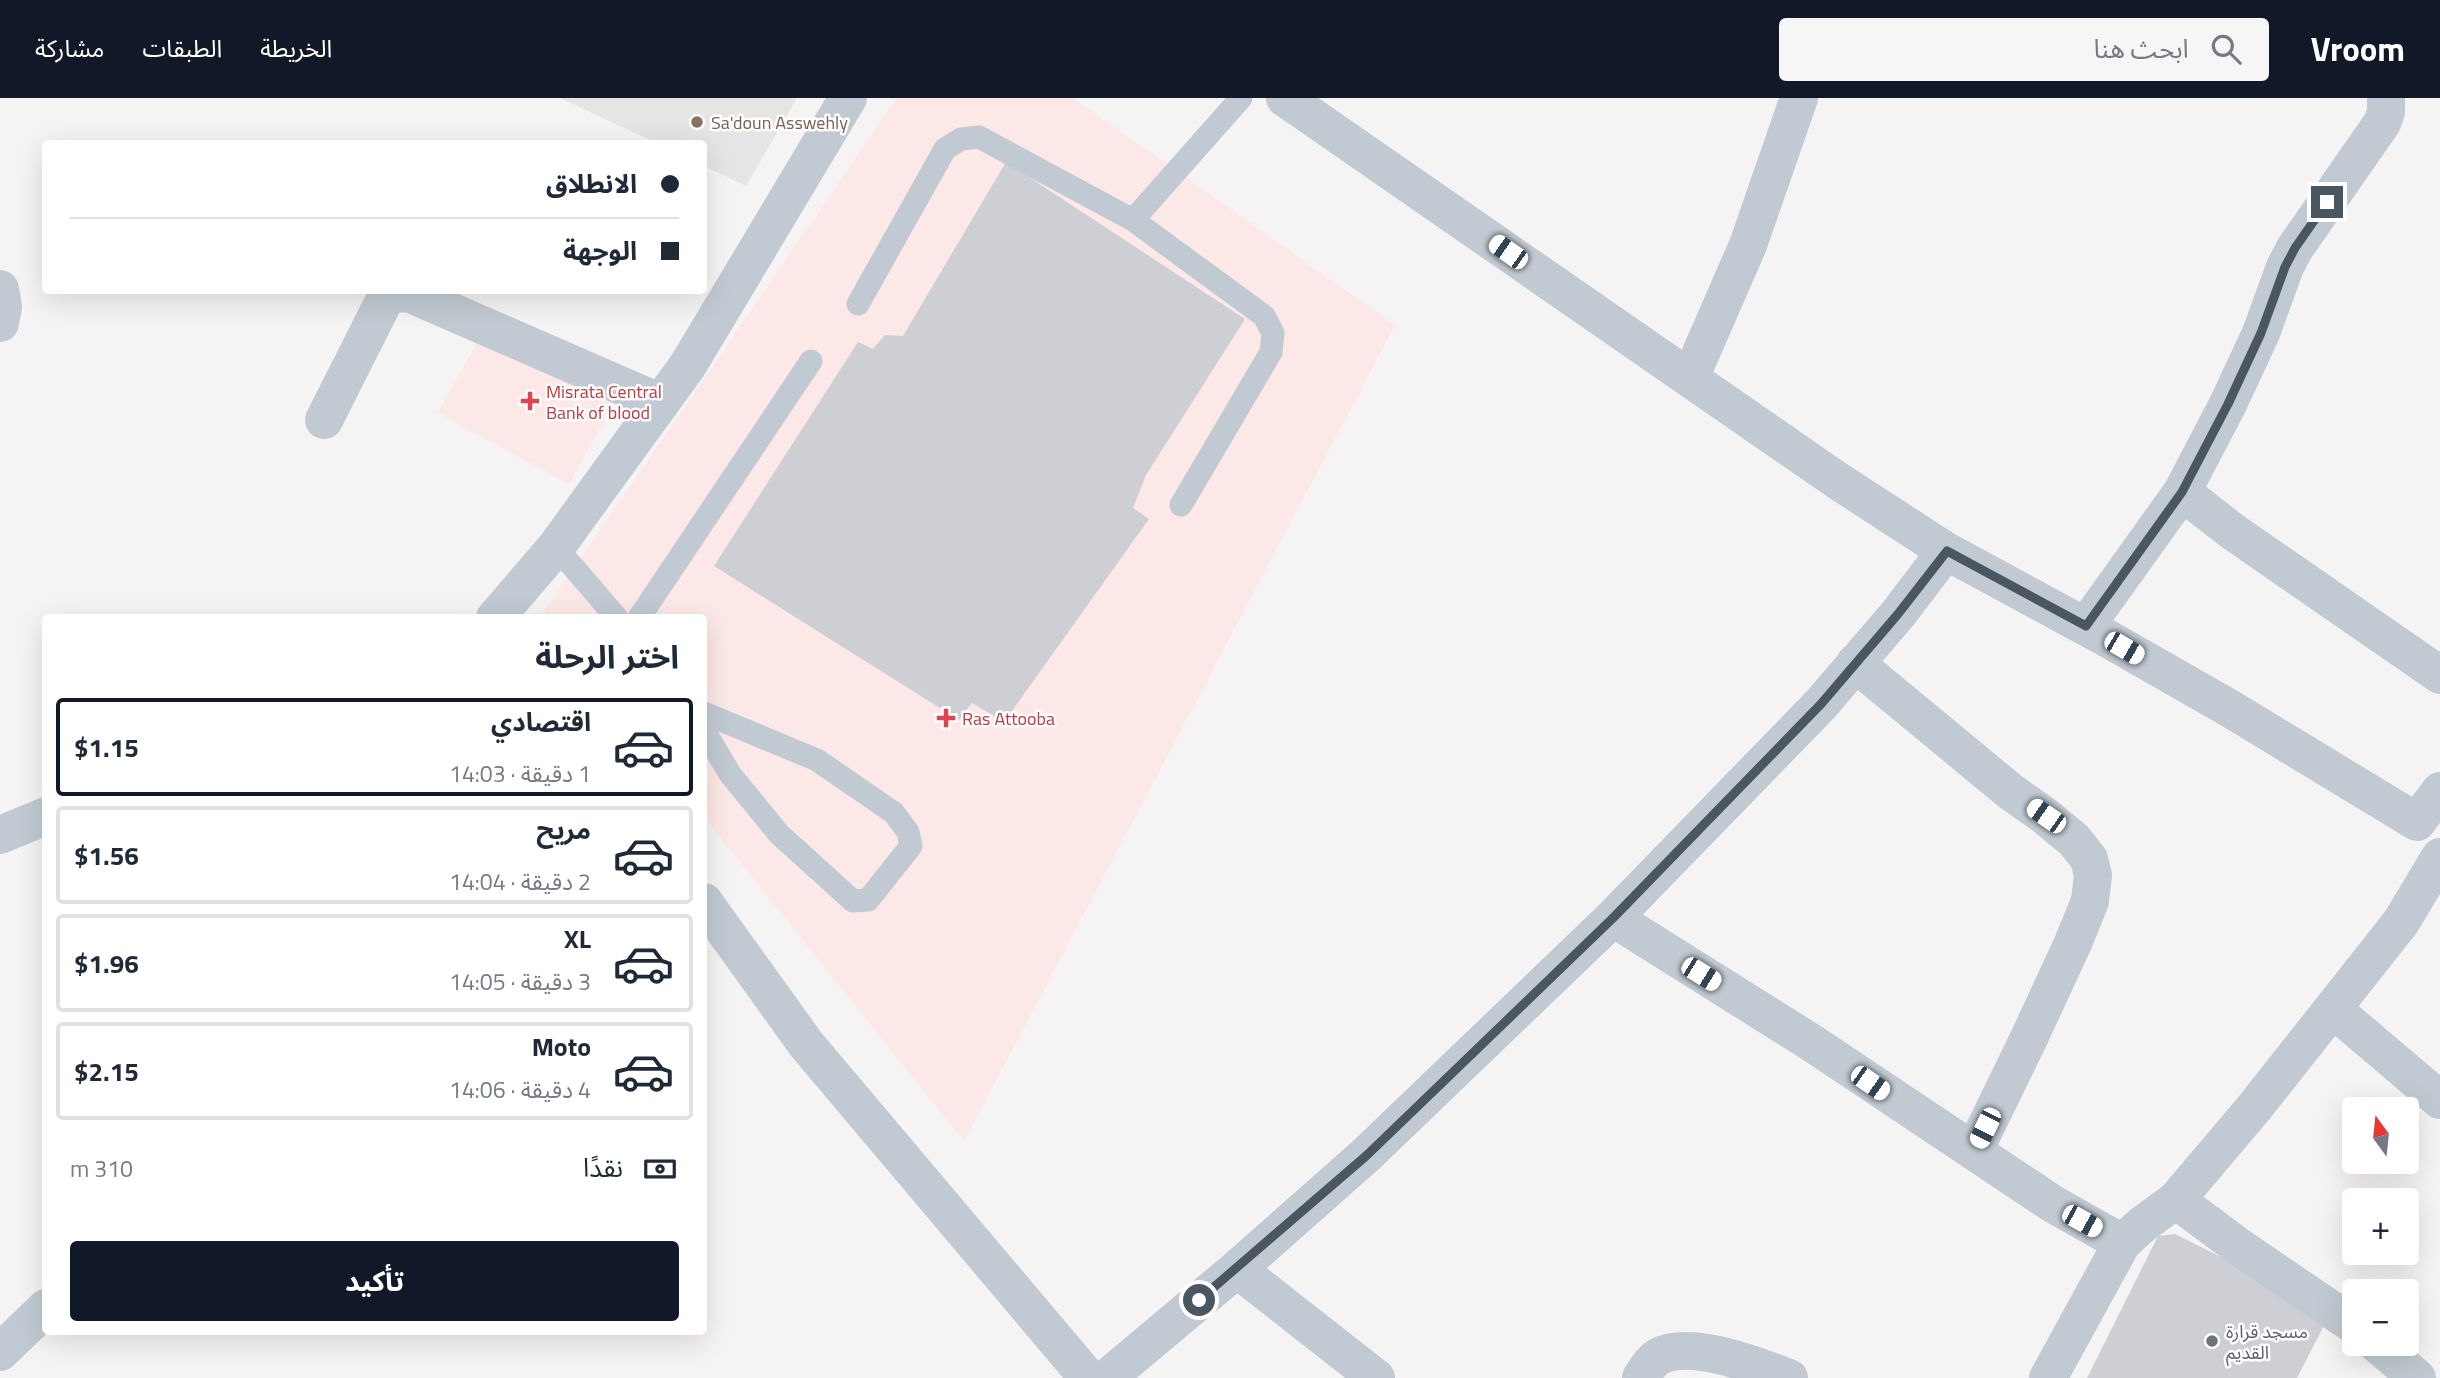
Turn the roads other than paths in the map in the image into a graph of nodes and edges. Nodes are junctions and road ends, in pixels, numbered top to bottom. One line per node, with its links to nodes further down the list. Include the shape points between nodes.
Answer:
1 (848, 98): 14 (street)
2 (1241, 98): 6 (lane)
3 (1285, 98): 13 (street)
4 (1799, 98): 13 (street, via 1748,245)
5 (2386, 98): 16 (street, via 2386,112 2376,134 2285,267 2261,333)
6 (1133, 220): 10 (lane, via 979,137 961,139 945,149); 17 (lane, via 1264,316 1273,333 1271,352)
7 (0, 289): 11 (street)
8 (395, 294): 15 (street, via 385,299)
9 (411, 294): 14 (street)
10 (858, 304)
11 (0, 323)
12 (811, 361): 22 (lane)
13 (1690, 379): 19 (street)
14 (661, 403): 18 (street)
15 (324, 420)
16 (2182, 492): 23 (street); 25 (street)
17 (1181, 505)
18 (556, 547): 20 (street); 21 (lane)
19 (1947, 551): 23 (street); 24 (street)
20 (498, 614)
21 (614, 614)
22 (642, 614)
23 (2086, 626): 30 (street)
24 (1855, 663): 34 (street, via 1821,704); 37 (street, via 2046,816 2089,859 2090,901)
25 (2440, 675)
26 (707, 714): 27 (lane, via 817,760 894,813 908,832 911,846 868,900 853,901 779,834 730,774)
27 (707, 735)
28 (2440, 791): 30 (street)
29 (42, 818): 31 (street)
30 (2428, 830)
31 (0, 835)
32 (2440, 857): 35 (street, via 2401,922)
33 (707, 906): 45 (street, via 806,1044)
34 (1613, 918): 37 (street); 40 (street, via 1366,1156)
35 (2334, 1010): 36 (street); 38 (street)
36 (2440, 1100)
37 (1974, 1151): 39 (street, via 2053,1205)
38 (2176, 1200): 39 (street); 42 (street)
39 (2122, 1243): 50 (street)
40 (1237, 1269): 46 (street); 47 (street)
41 (42, 1312): 43 (street)
42 (2342, 1317)
43 (0, 1352)
44 (2391, 1356): 51 (street)
45 (1088, 1378)
46 (1107, 1378)
47 (1376, 1378)
48 (1641, 1378): 49 (street, via 1657,1357 1690,1351)
49 (1789, 1378)
50 (2048, 1378)
51 (2417, 1378)

